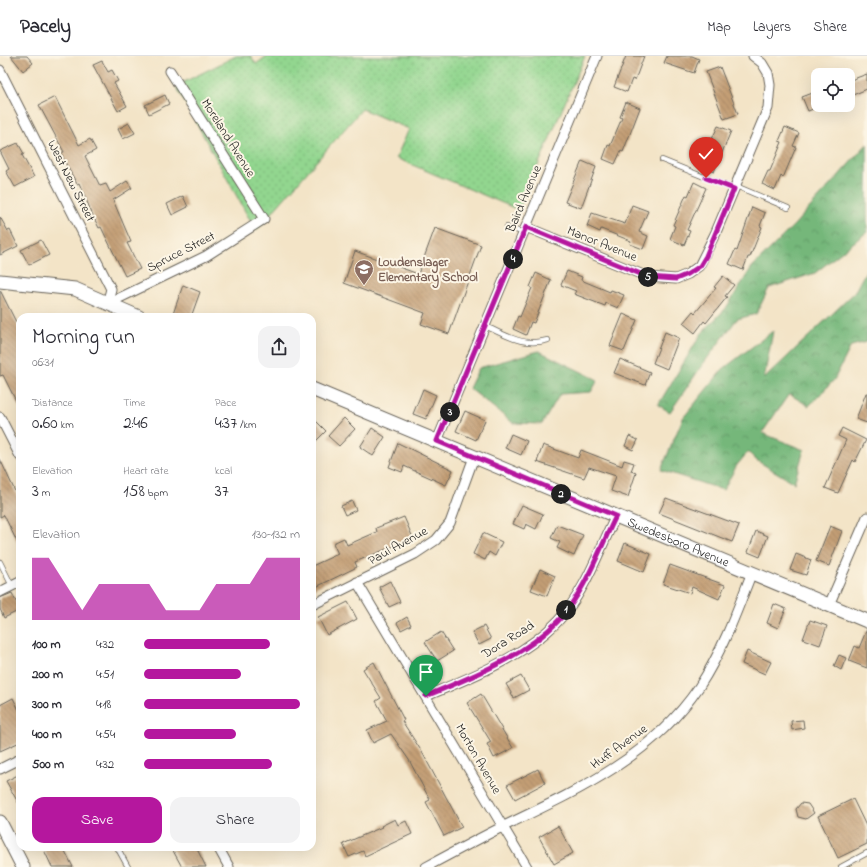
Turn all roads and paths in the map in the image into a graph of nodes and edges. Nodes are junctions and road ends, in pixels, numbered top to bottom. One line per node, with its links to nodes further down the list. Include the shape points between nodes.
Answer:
1 (597, 56): 10 (street, Baird Avenue)
2 (754, 56): 6 (street, Manor Avenue, via 768,73 768,108)
3 (0, 70): 12 (street, West New Street, via 111,290)
4 (170, 71): 8 (street, Moreland Avenue)
5 (662, 160): 6 (lane)
6 (735, 188): 7 (lane); 10 (street, Manor Avenue, via 700,266 676,279 648,277)
7 (788, 208)
8 (264, 220): 12 (street, Spruce Street, via 206,256)
9 (507, 227): 10 (lane)
10 (525, 230): 14 (street, Baird Avenue)
11 (0, 281): 12 (street, via 75,289)
12 (107, 304): 13 (street)
13 (129, 313)
14 (485, 326): 15 (lane, via 526,343 536,344); 18 (street, Baird Avenue)
15 (548, 340)
16 (316, 391): 18 (street, Swedesboro Avenue)
17 (0, 417): 19 (street)
18 (437, 441): 20 (street, Swedesboro Avenue)
19 (16, 448)
20 (474, 457): 21 (street, Swedesboro Avenue); 25 (street, Paul Avenue, via 450,523 436,540 415,554)
21 (616, 516): 24 (street, Swedesboro Avenue); 31 (street, Dora Road, via 578,593 558,621 530,644 497,663)
22 (867, 517): 29 (street)
23 (0, 562): 26 (lane)
24 (752, 572): 29 (street, Swedesboro Avenue); 35 (street, Huff Avenue, via 726,637 707,674 690,699 663,730 628,760 608,773)
25 (357, 582): 28 (street, Paul Avenue); 31 (street, Morton Avenue)
26 (16, 584): 27 (street)
27 (0, 592)
28 (316, 603)
29 (829, 605): 30 (street, Swedesboro Avenue)
30 (867, 620)
31 (426, 696): 35 (street, Morton Avenue)
32 (16, 761): 33 (street)
33 (0, 769)
34 (0, 822): 39 (street)
35 (503, 827): 42 (street, Huff Avenue); 43 (street, Morton Avenue)
36 (120, 851): 40 (lane)
37 (220, 851): 41 (street)
38 (867, 853): 44 (lane)
39 (20, 865)
40 (128, 867)
41 (228, 867)
42 (426, 867)
43 (527, 867)
44 (841, 867)

